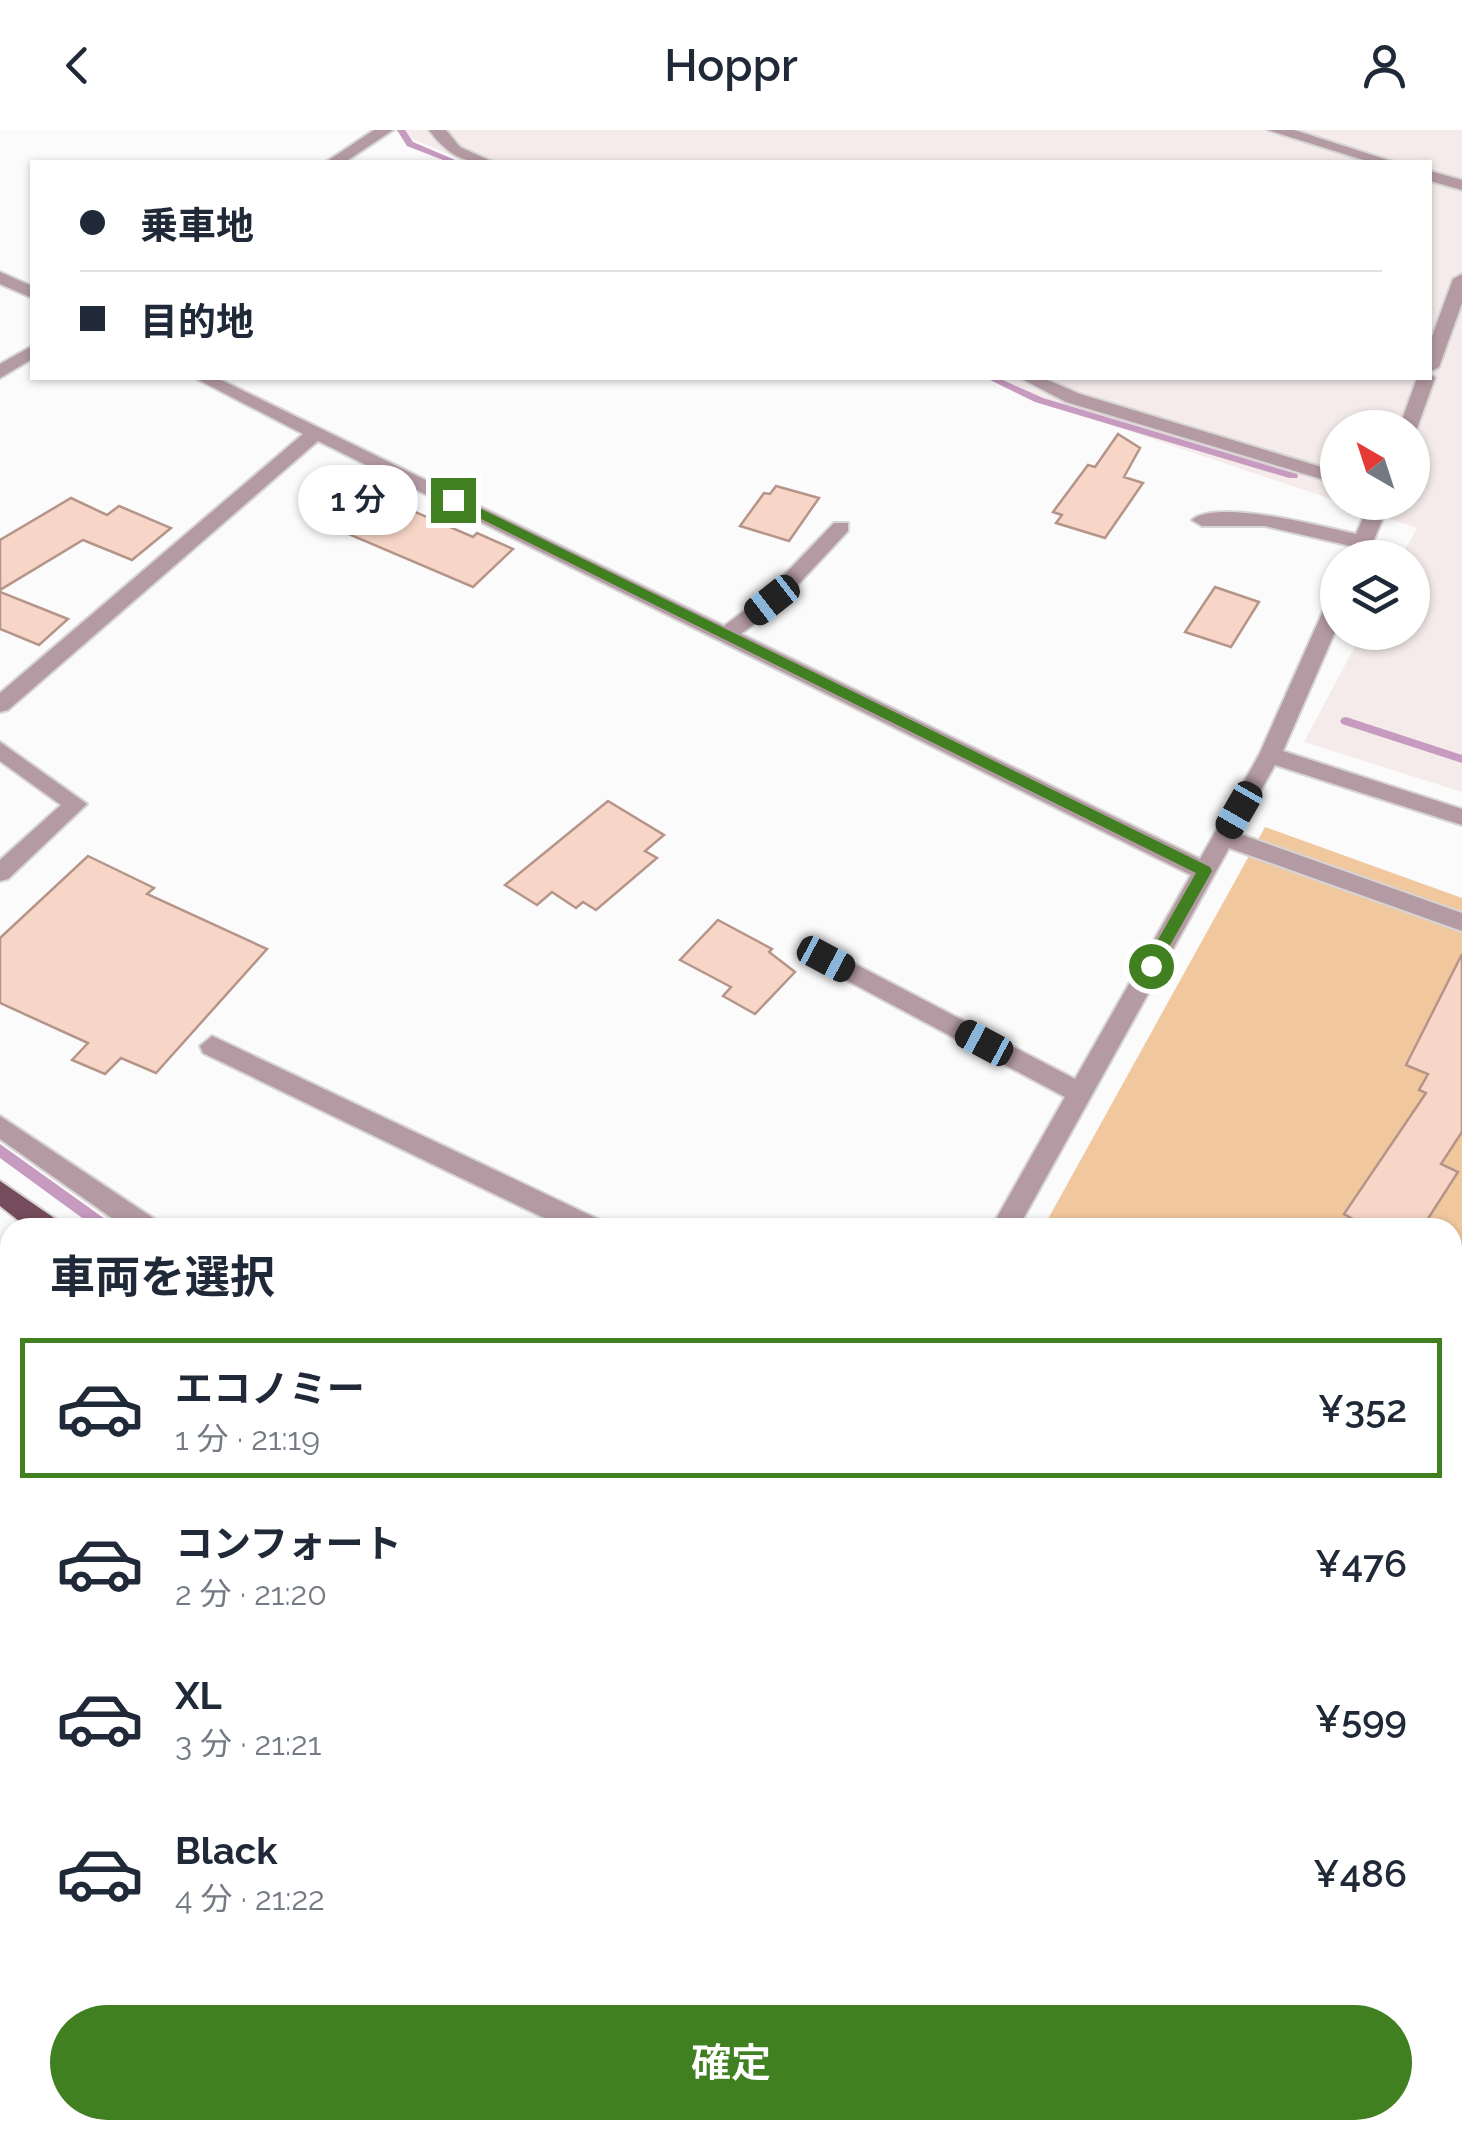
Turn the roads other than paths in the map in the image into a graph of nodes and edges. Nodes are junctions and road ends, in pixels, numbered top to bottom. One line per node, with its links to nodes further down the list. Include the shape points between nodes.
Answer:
1 (386, 130): 4 (street)
2 (438, 130): 5 (street, via 454,150)
3 (1276, 130): 6 (street)
4 (337, 160)
5 (480, 160)
6 (1379, 160)
7 (1432, 177): 8 (street)
8 (1462, 185)
9 (0, 276): 11 (street)
10 (1462, 279): 13 (street)
11 (30, 292)
12 (30, 352): 14 (street)
13 (1432, 362)
14 (0, 372)
15 (208, 380): 19 (street)
16 (1033, 380): 20 (street)
17 (1425, 380): 18 (street)
18 (1414, 410)
19 (316, 433): 24 (street); 26 (street)
20 (1320, 473)
21 (1202, 520): 23 (street, via 1265,520)
22 (842, 527): 24 (street, via 772,600)
23 (1328, 540)
24 (726, 635): 31 (street)
25 (1320, 641): 28 (street)
26 (0, 706)
27 (0, 750): 32 (street, via 76,804)
28 (1270, 755): 29 (street); 30 (street)
29 (1462, 817)
30 (1223, 837): 31 (street); 33 (street)
31 (1204, 871): 36 (street)
32 (0, 873)
33 (1462, 922)
34 (826, 959): 36 (street)
35 (212, 1046): 41 (street)
36 (1079, 1093): 42 (street)
37 (0, 1126): 40 (street)
38 (0, 1192): 39 (main road)
39 (35, 1218)
40 (133, 1218)
41 (570, 1218)
42 (1010, 1218)

